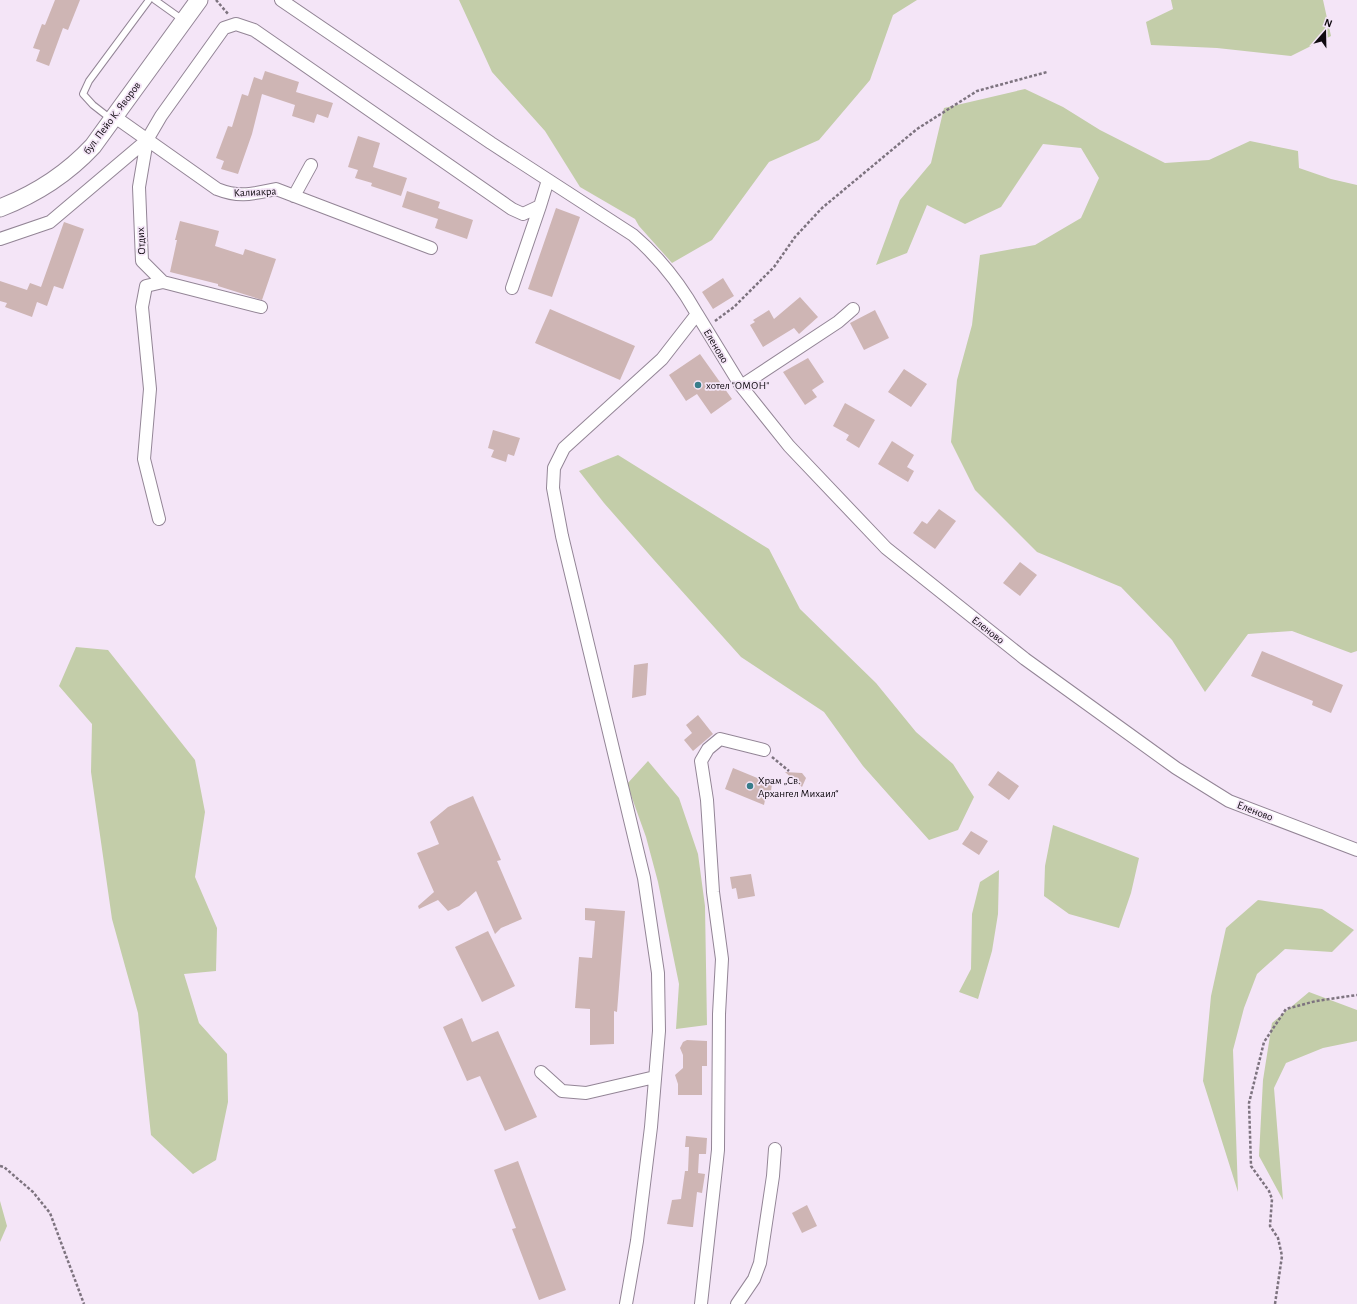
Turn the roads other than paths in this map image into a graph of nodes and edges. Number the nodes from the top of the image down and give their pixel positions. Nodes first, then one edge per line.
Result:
1 (149, 0) edge
2 (155, 0) edge
3 (199, 0) edge
4 (281, 0) edge
5 (184, 21) junction
6 (114, 119) junction
7 (147, 140) junction
8 (311, 165) dead end
9 (548, 180) junction
10 (294, 196) junction
11 (540, 206) junction
12 (0, 208) edge
13 (0, 239) edge
14 (431, 248) dead end
15 (163, 282) junction
16 (512, 288) dead end
17 (261, 307) dead end
18 (853, 309) dead end
19 (697, 314) junction
20 (741, 386) junction
21 (159, 519) dead end
22 (764, 750) road end
23 (1357, 850) edge
24 (541, 1072) dead end
25 (655, 1077) junction
26 (775, 1149) dead end
27 (626, 1304) edge
28 (701, 1304) edge
29 (737, 1304) edge

1 - 6 lane
2 - 5 lane
3 - 5 street, бул. Пейо К. Яворов
4 - 9 street, Еленово
5 - 6 street, бул. Пейо К. Яворов
6 - 7 street, Калиакра
6 - 12 street, бул. Пейо К. Яворов
7 - 10 street, Калиакра
7 - 11 street
7 - 13 street
7 - 15 street, Отдих
8 - 10 street
9 - 11 street
9 - 19 street, Еленово
10 - 14 street, Калиакра
11 - 16 street
15 - 17 street
15 - 21 street
18 - 20 street
19 - 20 street, Еленово
19 - 25 street
20 - 23 street, Еленово
22 - 28 street
24 - 25 street
25 - 27 street
26 - 29 street

